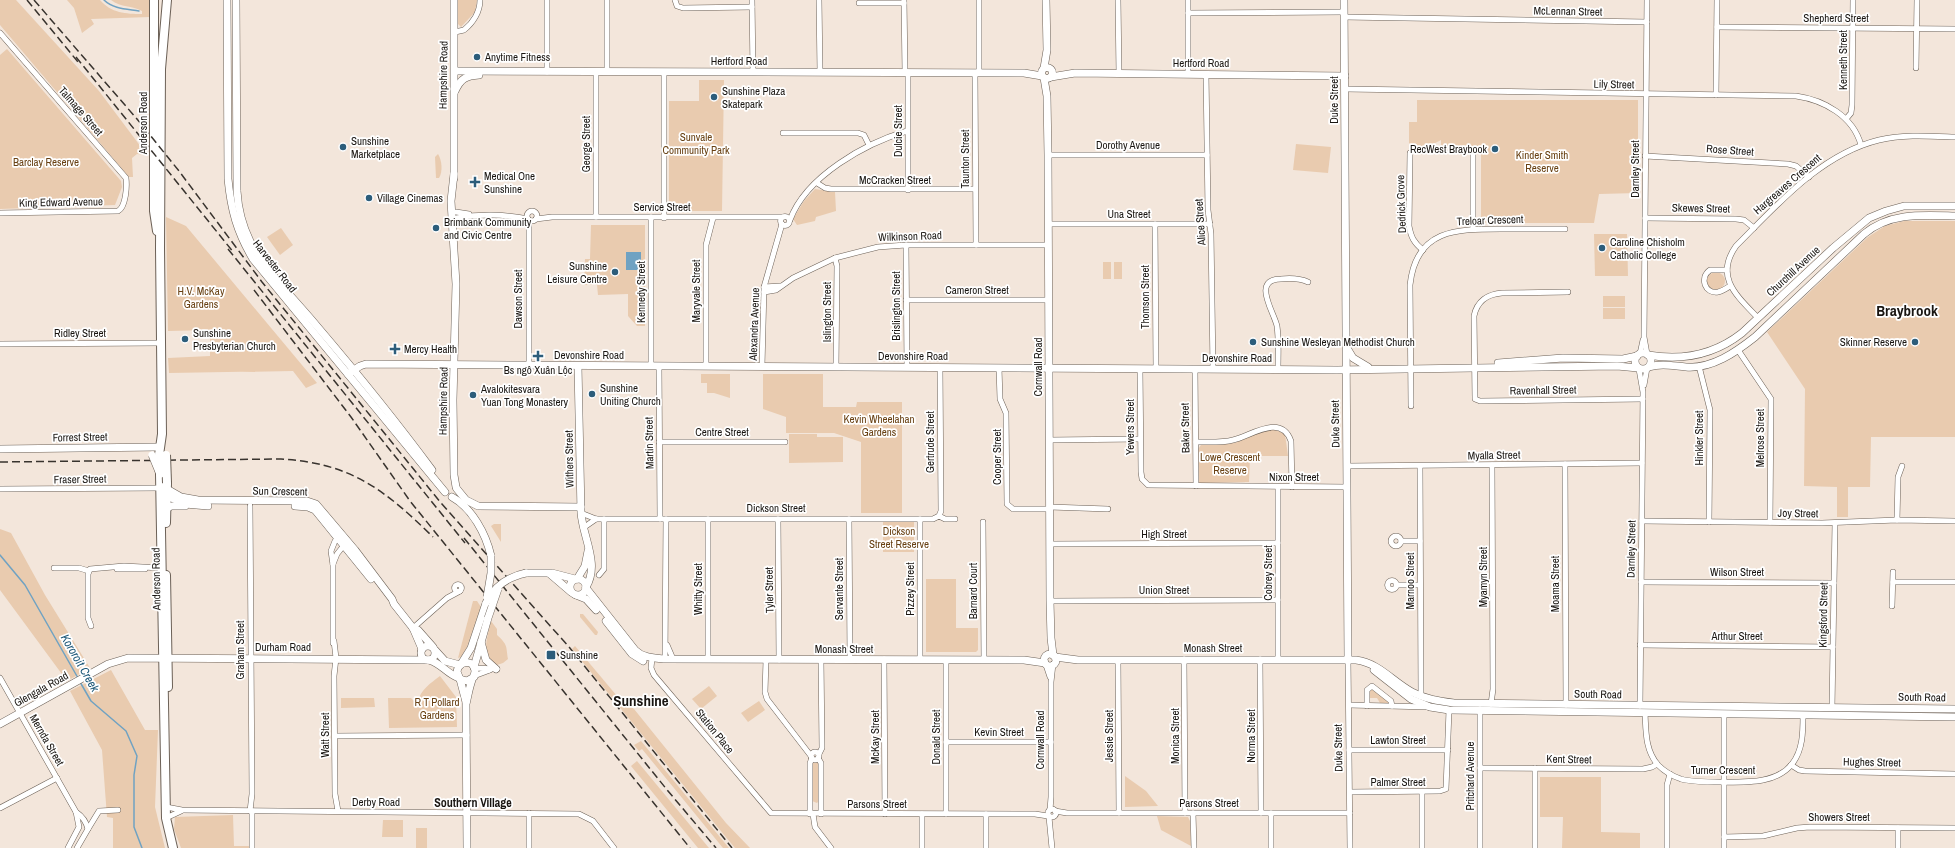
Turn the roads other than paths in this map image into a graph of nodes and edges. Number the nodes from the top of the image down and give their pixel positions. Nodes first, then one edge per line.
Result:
1 (154, 0) edge
2 (167, 0) edge
3 (227, 0) edge
4 (236, 0) edge
5 (454, 0) edge
6 (480, 0) edge
7 (547, 0) edge
8 (607, 0) edge
9 (674, 0) edge
10 (752, 0) edge
11 (819, 0) edge
12 (979, 0) edge
13 (1046, 0) edge
14 (1118, 0) edge
15 (1188, 0) edge
16 (1344, 0) edge
17 (1647, 0) edge
18 (1717, 0) edge
19 (1853, 0) edge
20 (1917, 0) edge
21 (904, 2) edge
22 (859, 3) dead end
23 (752, 7) junction
24 (1188, 13) junction
25 (1344, 15) junction
26 (1647, 22) junction
27 (1717, 27) junction
28 (1853, 28) junction
29 (1916, 28) junction
30 (1955, 29) edge
31 (455, 32) junction
32 (0, 33) edge
33 (1916, 68) dead end
34 (455, 71) junction
35 (495, 71) junction
36 (548, 72) junction
37 (596, 72) junction
38 (607, 72) junction
39 (664, 72) junction
40 (753, 72) junction
41 (820, 72) junction
42 (906, 72) junction
43 (977, 72) junction
44 (1047, 73) junction
45 (1118, 74) junction
46 (1188, 74) junction
47 (1206, 74) junction
48 (1345, 74) junction
49 (1345, 89) junction
50 (454, 92) junction
51 (1646, 94) junction
52 (1716, 95) junction
53 (1846, 119) junction
54 (907, 131) junction
55 (783, 133) dead end
56 (1955, 137) edge
57 (869, 145) junction
58 (1861, 145) junction
59 (1410, 153) dead end
60 (1473, 154) dead end
61 (1048, 155) junction
62 (1207, 155) junction
63 (1645, 156) junction
64 (454, 174) junction
65 (1808, 177) junction
66 (817, 183) junction
67 (908, 190) junction
68 (975, 190) junction
69 (1955, 206) edge
70 (121, 209) joint
71 (0, 213) edge
72 (456, 215) junction
73 (532, 216) junction
74 (1955, 216) edge
75 (596, 217) junction
76 (651, 217) junction
77 (664, 218) junction
78 (713, 218) junction
79 (1645, 218) junction
80 (785, 221) junction
81 (1048, 224) junction
82 (1155, 224) junction
83 (1210, 224) junction
84 (1754, 228) junction
85 (1473, 229) junction
86 (1565, 229) dead end
87 (454, 232) junction
88 (906, 245) junction
89 (976, 245) junction
90 (160, 246) junction
91 (1048, 246) junction
92 (1833, 248) junction
93 (1423, 250) junction
94 (835, 258) junction
95 (1836, 260) junction
96 (1727, 270) junction
97 (1308, 282) dead end
98 (1730, 286) junction
99 (764, 289) junction
100 (1568, 292) dead end
101 (906, 300) junction
102 (1048, 300) junction
103 (1758, 318) junction
104 (1767, 325) junction
105 (1732, 341) junction
106 (161, 343) junction
107 (0, 344) edge
108 (1346, 346) junction
109 (1738, 350) junction
110 (1643, 355) junction
111 (1696, 356) junction
112 (454, 365) junction
113 (529, 366) junction
114 (578, 366) junction
115 (651, 366) junction
116 (659, 366) junction
117 (706, 366) junction
118 (762, 366) junction
119 (1698, 366) junction
120 (836, 367) junction
121 (907, 367) junction
122 (940, 367) junction
123 (1474, 367) junction
124 (999, 368) junction
125 (1049, 368) junction
126 (1410, 368) junction
127 (1639, 368) junction
128 (1648, 368) junction
129 (1140, 369) junction
130 (1156, 369) junction
131 (1195, 369) junction
132 (1213, 369) junction
133 (1278, 369) junction
134 (1346, 369) junction
135 (1375, 369) junction
136 (351, 372) junction
137 (1643, 392) junction
138 (1643, 399) junction
139 (1411, 406) dead end
140 (1140, 439) junction
141 (1049, 440) junction
142 (659, 442) junction
143 (785, 442) dead end
144 (1196, 442) junction
145 (0, 448) edge
146 (160, 452) junction
147 (1642, 463) junction
148 (1565, 464) junction
149 (1492, 465) junction
150 (1347, 466) junction
151 (1420, 466) junction
152 (1902, 466) dead end
153 (1146, 483) joint
154 (1196, 486) junction
155 (1278, 487) junction
156 (1292, 487) junction
157 (1347, 487) junction
158 (164, 488) junction
159 (451, 488) junction
160 (0, 489) edge
161 (250, 504) junction
162 (193, 506) junction
163 (1050, 508) junction
164 (166, 509) junction
165 (1108, 509) dead end
166 (581, 510) junction
167 (939, 516) junction
168 (604, 518) junction
169 (596, 519) junction
170 (663, 519) junction
171 (708, 519) junction
172 (778, 519) junction
173 (849, 519) junction
174 (920, 519) junction
175 (954, 519) dead end
176 (1897, 520) junction
177 (1642, 521) junction
178 (1955, 521) edge
179 (983, 522) dead end
180 (1709, 522) junction
181 (1770, 522) junction
182 (1835, 523) junction
183 (583, 528) junction
184 (340, 536) junction
185 (1401, 541) dead end
186 (1420, 541) junction
187 (346, 544) junction
188 (1050, 544) junction
189 (1278, 544) junction
190 (588, 550) junction
191 (333, 565) junction
192 (54, 568) dead end
193 (163, 568) junction
194 (89, 571) junction
195 (1893, 572) dead end
196 (548, 573) junction
197 (599, 575) dead end
198 (576, 579) junction
199 (502, 582) junction
200 (1641, 582) junction
201 (1893, 582) junction
202 (1955, 582) edge
203 (1834, 583) junction
204 (1396, 585) dead end
205 (1420, 585) junction
206 (586, 588) junction
207 (575, 594) junction
208 (447, 598) junction
209 (1278, 600) junction
210 (1050, 601) junction
211 (486, 603) junction
212 (1892, 606) dead end
213 (485, 615) junction
214 (91, 626) dead end
215 (412, 627) junction
216 (614, 627) junction
217 (481, 642) junction
218 (666, 642) junction
219 (1640, 645) junction
220 (1833, 646) junction
221 (434, 649) junction
222 (422, 650) junction
223 (165, 657) junction
224 (250, 658) junction
225 (334, 658) junction
226 (397, 659) junction
227 (665, 659) junction
228 (673, 659) junction
229 (708, 659) junction
230 (1184, 659) junction
231 (1260, 659) junction
232 (1278, 659) junction
233 (429, 660) junction
234 (651, 660) junction
235 (766, 660) junction
236 (779, 660) junction
237 (821, 660) junction
238 (850, 660) junction
239 (884, 660) junction
240 (920, 660) junction
241 (946, 660) junction
242 (984, 660) junction
243 (1050, 660) junction
244 (1118, 660) junction
245 (1348, 660) junction
246 (460, 664) junction
247 (495, 669) joint
248 (474, 672) junction
249 (0, 678) edge
250 (460, 678) junction
251 (1493, 689) junction
252 (1421, 696) junction
253 (466, 704) junction
254 (1491, 704) junction
255 (1499, 704) junction
256 (1349, 705) junction
257 (1566, 705) junction
258 (1366, 706) junction
259 (1392, 706) junction
260 (1640, 706) junction
261 (1430, 707) junction
262 (1480, 707) junction
263 (1955, 709) edge
264 (1450, 710) junction
265 (1723, 710) junction
266 (1833, 711) junction
267 (20, 713) junction
268 (1645, 713) junction
269 (1803, 715) junction
270 (1955, 717) edge
271 (0, 724) edge
272 (335, 734) junction
273 (467, 735) junction
274 (946, 742) junction
275 (1051, 742) junction
276 (1349, 750) junction
277 (1448, 750) junction
278 (815, 755) junction
279 (1657, 764) junction
280 (1792, 764) junction
281 (1480, 768) junction
282 (1535, 768) junction
283 (1670, 774) junction
284 (1955, 774) edge
285 (56, 776) junction
286 (1724, 781) junction
287 (1350, 792) junction
288 (1422, 792) junction
289 (166, 807) junction
290 (0, 808) edge
291 (118, 810) dead end
292 (182, 810) junction
293 (252, 811) junction
294 (336, 811) junction
295 (767, 811) joint
296 (76, 812) junction
297 (467, 813) junction
298 (529, 813) junction
299 (1052, 813) junction
300 (1119, 813) junction
301 (1185, 813) junction
302 (1193, 813) junction
303 (1261, 813) junction
304 (1350, 813) junction
305 (812, 814) junction
306 (821, 814) junction
307 (885, 814) junction
308 (922, 814) junction
309 (946, 814) junction
310 (986, 814) junction
311 (1271, 814) junction
312 (166, 818) junction
313 (1898, 828) junction
314 (1955, 828) edge
315 (88, 829) junction
316 (1724, 836) junction
317 (73, 840) junction
318 (78, 846) edge
319 (68, 848) edge
320 (173, 848) edge
321 (252, 848) edge
322 (467, 848) edge
323 (529, 848) edge
324 (614, 848) edge
325 (831, 848) edge
326 (922, 848) edge
327 (986, 848) edge
328 (1052, 848) edge
329 (1194, 848) edge
330 (1271, 848) edge
331 (1350, 848) edge
332 (1422, 848) edge
333 (1480, 848) edge
334 (1535, 848) edge
335 (1667, 848) edge
336 (1724, 848) edge
337 (1898, 848) edge

1 - 90 main road, Anderson Road
2 - 90 main road, Anderson Road
3 - 136 street, Harvester Road
4 - 136 street, Harvester Road
5 - 31 street, Hampshire Road
6 - 31 street
7 - 36 street
8 - 38 street
9 - 23 street
10 - 23 street
11 - 41 street
12 - 43 street, Taunton Street
13 - 44 street, Cornwall Road
14 - 45 street
15 - 24 street
16 - 25 street, Duke Street
17 - 26 street, Darnley Street
18 - 27 street
19 - 28 street, Kenneth Street
20 - 29 street
21 - 22 street
21 - 42 street, Dulcie Street
23 - 40 street
24 - 25 street, McLennan Street
24 - 46 street
25 - 26 street, McLennan Street
25 - 48 street, Duke Street
26 - 51 street, Darnley Street
27 - 28 street, Shepherd Street
27 - 52 street
28 - 29 street, Shepherd Street
28 - 53 street, Kenneth Street
29 - 30 street, Shepherd Street
29 - 33 street
31 - 34 street, Hampshire Road
32 - 70 street, Talmage Street
34 - 35 street, Hertford Road
34 - 50 street, Hampshire Road
35 - 36 street, Hertford Road
35 - 50 street
36 - 37 street, Hertford Road
37 - 38 street, Hertford Road
37 - 75 street, George Street
38 - 39 street, Hertford Road
39 - 40 street, Hertford Road
39 - 77 street
40 - 41 street, Hertford Road
41 - 42 street, Hertford Road
42 - 43 street, Hertford Road
42 - 54 street, Dulcie Street
43 - 44 street, Hertford Road
43 - 68 street, Taunton Street
44 - 45 street, Hertford Road
44 - 61 street, Cornwall Road
45 - 46 street, Hertford Road
46 - 47 street, Hertford Road
47 - 48 street, Hertford Road
47 - 62 street, Alice Street
48 - 49 street, Duke Street
49 - 51 street, Lily Street
49 - 108 street, Duke Street
50 - 64 street, Hampshire Road
51 - 52 street, Lily Street
51 - 63 street, Darnley Street
52 - 53 street, Lily Street
53 - 58 street, Lily Street
54 - 57 street, Alexandra Avenue
54 - 67 street, Dulcie Street
55 - 57 street
56 - 58 street, Hargreaves Crescent
57 - 66 street, Alexandra Avenue
58 - 65 street, Hargreaves Crescent
59 - 93 street, Dedrick Grove
60 - 85 street
61 - 62 street, Dorothy Avenue
61 - 81 street, Cornwall Road
62 - 83 street, Alice Street
63 - 65 street, Rose Street
63 - 79 street, Darnley Street
64 - 72 street, Hampshire Road
64 - 87 street, Hampshire Road
65 - 84 street, Hargreaves Crescent
66 - 67 street, McCracken Street
66 - 80 street, Alexandra Avenue
67 - 68 street, McCracken Street
68 - 89 street, Taunton Street
69 - 92 street, Churchill Avenue
70 - 71 street, King Edward Avenue
72 - 73 street, Service Street
72 - 87 street, Hampshire Road
73 - 75 street, Service Street
73 - 113 street, Dawson Street
74 - 95 street, Churchill Avenue
75 - 76 street, Service Street
76 - 77 street, Service Street
76 - 115 street, Kennedy Street
77 - 78 street, Service Street
78 - 80 street, Service Street
78 - 117 street, Maryvale Street
79 - 84 street, Skewes Street
79 - 110 street, Darnley Street
80 - 99 street, Alexandra Avenue
81 - 82 street, Una Street
81 - 91 street, Cornwall Road
82 - 83 street, Una Street
82 - 130 street, Thomson Street
83 - 132 street, Alice Street
84 - 96 street, Hargreaves Crescent
85 - 86 street, Treloar Crescent
85 - 93 street, Treloar Crescent
87 - 112 street, Hampshire Road
88 - 89 street, Wilkinson Road
88 - 94 street, Wilkinson Road
88 - 101 street, Brislington Street
89 - 91 street, Wilkinson Road
90 - 106 main road, Anderson Road
91 - 102 street, Cornwall Road
92 - 95 street
92 - 103 street, Churchill Avenue
93 - 126 street, Treloar Crescent
94 - 99 street, Wilkinson Road
94 - 120 street, Islington Street
95 - 104 street, Churchill Avenue
96 - 98 street, Hargreaves Crescent
96 - 98 street
97 - 133 street
98 - 103 street
99 - 118 street, Alexandra Avenue
100 - 123 street
101 - 102 street, Cameron Street
101 - 121 street, Brislington Street
102 - 125 street, Cornwall Road
103 - 104 street
103 - 105 street, Churchill Avenue
104 - 109 street, Churchill Avenue
105 - 109 street, Melrose Street
105 - 111 street, Churchill Avenue
106 - 107 street, Ridley Street
106 - 146 main road, Anderson Road
108 - 134 street, Duke Street
108 - 135 street
109 - 119 street, Churchill Avenue
109 - 181 street, Melrose Street
110 - 111 street, Churchill Avenue
110 - 123 street, Churchill Avenue
110 - 127 street
110 - 128 street
111 - 119 street, Hinkler Street
112 - 113 street, Devonshire Road
112 - 136 street, Devonshire Road
112 - 159 street, Hampshire Road
113 - 114 street, Devonshire Road
114 - 115 street, Devonshire Road
114 - 166 street, Withers Street
115 - 116 street, Devonshire Road
116 - 117 street, Devonshire Road
116 - 142 street, Martin Street
117 - 118 street, Devonshire Road
118 - 120 street, Devonshire Road
119 - 128 street, Churchill Avenue
119 - 180 street, Hinkler Street
120 - 121 street, Devonshire Road
121 - 122 street, Devonshire Road
122 - 124 street, Devonshire Road
122 - 167 street, Gertrude Street
123 - 126 street, Devonshire Road
123 - 127 street
123 - 138 street, Ravenhall Street
124 - 125 street, Devonshire Road
124 - 163 street, Cooper Street
125 - 129 street, Devonshire Road
125 - 141 street, Cornwall Road
126 - 135 street, Devonshire Road
126 - 139 street, Treloar Crescent
127 - 128 street, Churchill Avenue
127 - 137 street, Darnley Street
128 - 137 street, Darnley Street
129 - 130 street, Devonshire Road
129 - 140 street, Yewers Street
130 - 131 street, Devonshire Road
131 - 132 street, Devonshire Road
131 - 144 street, Baker Street
132 - 133 street, Devonshire Road
133 - 134 street, Devonshire Road
134 - 135 street, Devonshire Road
134 - 150 street, Duke Street
136 - 159 street, Harvester Road
137 - 138 street, Darnley Street
138 - 147 street, Darnley Street
140 - 141 street
140 - 153 street, Yewers Street
141 - 163 street, Cornwall Road
142 - 143 street, Centre Street
142 - 170 street, Martin Street
144 - 154 street, Baker Street
144 - 156 street
145 - 146 street, Forrest Street
146 - 158 main road, Anderson Road, bridge
146 - 158 main road, Anderson Road, bridge
147 - 148 street, Myalla Street
147 - 177 street, Darnley Street
148 - 149 street, Myalla Street
148 - 257 street, Moama Street
149 - 151 street, Myalla Street
149 - 251 street, Myamyn Street
150 - 151 street, Myalla Street
150 - 157 street, Duke Street
151 - 186 street, Marnoo Street
152 - 176 street
153 - 154 street, Nixon Street
154 - 155 street, Nixon Street
155 - 156 street, Nixon Street
155 - 189 street, Cobrey Street
156 - 157 street, Nixon Street
157 - 245 street, Duke Street
158 - 160 street, Fraser Street
158 - 161 street, Sun Crescent
158 - 162 street, Sun Crescent
158 - 164 main road, Anderson Road
158 - 193 main road, Anderson Road
159 - 166 street, Dickson Street
159 - 211 street, Hampshire Road, bridge
161 - 162 street, Sun Crescent
161 - 184 street, Sun Crescent
161 - 224 street, Graham Street
162 - 164 street
163 - 165 street, Cooper Street
163 - 188 street, Cornwall Road
164 - 193 main road, Anderson Road
166 - 169 street, Dickson Street
166 - 183 street, Withers Street
167 - 174 street, Dickson Street
167 - 175 street, Dickson Street
168 - 169 street, Dickson Street
168 - 170 street, Dickson Street
168 - 197 street
169 - 183 street, Dickson Street
170 - 171 street, Dickson Street
170 - 218 street, Martin Street
171 - 172 street, Dickson Street
171 - 229 street, Whitty Street
172 - 173 street, Dickson Street
172 - 236 street, Tyler Street
173 - 174 street, Dickson Street
173 - 238 street, Servante Street
174 - 240 street, Pizzey Street
176 - 178 street, Joy Street
176 - 182 street, Joy Street
177 - 180 street, Joy Street
177 - 200 street, Darnley Street
179 - 242 street, Barnard Court
180 - 181 street, Joy Street
181 - 182 street, Joy Street
182 - 203 street, Kingsford Street
183 - 190 street, Withers Street
184 - 187 street, Sun Crescent
184 - 191 street, Watt Street
185 - 186 street
186 - 205 street, Marnoo Street
187 - 191 street, Watt Street
187 - 215 street, Sun Crescent
188 - 189 street, High Street
188 - 210 street, Cornwall Road
189 - 209 street, Cobrey Street
190 - 198 street, Withers Street
190 - 206 street, Withers Street
191 - 225 street, Watt Street
192 - 194 street
193 - 194 street
193 - 223 main road, Anderson Road
194 - 214 street
195 - 201 street
196 - 198 street
196 - 199 street, bridge
196 - 207 street
198 - 206 street
198 - 207 street
199 - 211 street, bridge
199 - 213 street, bridge
200 - 203 street, Wilson Street
200 - 219 street, Darnley Street
201 - 202 street
201 - 212 street
203 - 220 street, Kingsford Street
204 - 205 street
205 - 252 street, Marnoo Street
206 - 207 street
206 - 216 street
207 - 216 street
208 - 208 street
208 - 215 street
209 - 210 street, Union Street
209 - 232 street, Cobrey Street
210 - 243 street, Cornwall Road
211 - 213 street
213 - 217 street
213 - 246 street
215 - 221 street, Sun Crescent
215 - 222 street, Sun Crescent
216 - 234 street
217 - 247 street
217 - 248 street
218 - 227 street, Martin Street
218 - 228 street, Martin Street
219 - 220 street, Arthur Street
219 - 260 street, Darnley Street
220 - 266 street, Kingsford Street
221 - 222 street
221 - 233 street
221 - 246 street, Sun Crescent
222 - 226 street, Durham Road
222 - 233 street
223 - 224 street, Durham Road
223 - 267 street, Glengala Road
223 - 289 main road, Anderson Road
224 - 225 street, Durham Road
224 - 293 street, Graham Street
225 - 226 street, Durham Road
225 - 272 street, Watt Street
226 - 233 street, Durham Road
227 - 228 street, Monash Street
227 - 234 street, Monash Street
228 - 229 street, Monash Street
229 - 235 street, Monash Street
230 - 231 street, Monash Street
230 - 244 street, Monash Street
230 - 301 street, Monica Street
231 - 232 street, Monash Street
231 - 303 street, Norma Street
232 - 245 street, Monash Street
233 - 250 street
234 - 295 street, Station Place
235 - 236 street, Monash Street
235 - 278 street
236 - 237 street, Monash Street
237 - 238 street, Monash Street
237 - 278 street
238 - 239 street, Monash Street
239 - 240 street, Monash Street
239 - 307 street, McKay Street
240 - 241 street, Monash Street
241 - 242 street, Monash Street
241 - 274 street, Donald Street
242 - 243 street, Monash Street
243 - 244 street, Monash Street
243 - 275 street, Cornwall Road
244 - 300 street, Jessie Street
245 - 252 street, South Road
245 - 256 street, Duke Street
245 - 261 street, South Road
246 - 248 street
246 - 250 street
247 - 248 street
248 - 250 street
248 - 253 street
249 - 267 street, Mernda Street
250 - 253 street
251 - 254 street, Myamyn Street
251 - 255 street, Myamyn Street
252 - 262 street, South Road
253 - 273 street
254 - 255 street, South Road
254 - 262 street, South Road
255 - 257 street, South Road
256 - 258 street, South Road
256 - 276 street, Duke Street
257 - 260 street, South Road
258 - 259 street, South Road
258 - 259 street
259 - 261 street, South Road
260 - 265 street, South Road
260 - 268 street
261 - 264 street, South Road
262 - 264 street, South Road
262 - 268 street, South Road
262 - 281 street, Pritchard Avenue
263 - 266 street, South Road
264 - 277 street
265 - 266 street, South Road
265 - 268 street, South Road
265 - 269 street, South Road
265 - 286 street
266 - 269 street, South Road
266 - 270 street, South Road
267 - 271 street, Glengala Road
267 - 285 street, Mernda Street
268 - 279 street, Turner Crescent
269 - 280 street, Turner Crescent
272 - 273 street
272 - 294 street, Watt Street
273 - 297 street
274 - 275 street, Kevin Street
274 - 309 street, Donald Street
275 - 299 street, Cornwall Road
276 - 277 street, Lawton Street
276 - 287 street, Duke Street
277 - 288 street, Palmer Street
278 - 305 street
278 - 306 street
279 - 282 street, Kent Street
279 - 283 street, Turner Crescent
280 - 284 street, Hughes Street
280 - 286 street, Turner Crescent
281 - 282 street, Kent Street
281 - 333 street, Pritchard Avenue
282 - 334 street
283 - 286 street, Turner Crescent
283 - 335 street
285 - 290 street
285 - 296 street, Mernda Street
286 - 316 street
287 - 288 street, Palmer Street
287 - 304 street, Duke Street
288 - 332 street
289 - 292 street, Derby Road
289 - 312 main road, Anderson Road
291 - 315 street
292 - 293 street, Derby Road
292 - 312 street, Derby Road
293 - 294 street, Derby Road
293 - 321 street, Graham Street
294 - 297 street, Derby Road
295 - 305 street, Parsons Street
296 - 315 street, Mernda Street
296 - 317 street
297 - 298 street, Derby Road
297 - 322 street
298 - 323 street
298 - 324 street, Derby Road
299 - 300 street, Parsons Street
299 - 310 street, Parsons Street
299 - 328 street, Cornwall Road
300 - 301 street, Parsons Street
301 - 302 street, Parsons Street
302 - 303 street, Parsons Street
302 - 329 street
303 - 311 street, Parsons Street
304 - 311 street, Parsons Street
304 - 331 street, Duke Street
305 - 306 street, Parsons Street
305 - 325 street
306 - 307 street, Parsons Street
307 - 308 street, Parsons Street
308 - 309 street, Parsons Street
308 - 326 street
309 - 310 street, Parsons Street
310 - 327 street
311 - 330 street
312 - 320 main road, Anderson Road
313 - 314 street, Showers Street
313 - 316 street, Showers Street
313 - 337 street
315 - 318 street
316 - 336 street
317 - 318 street
317 - 319 street

